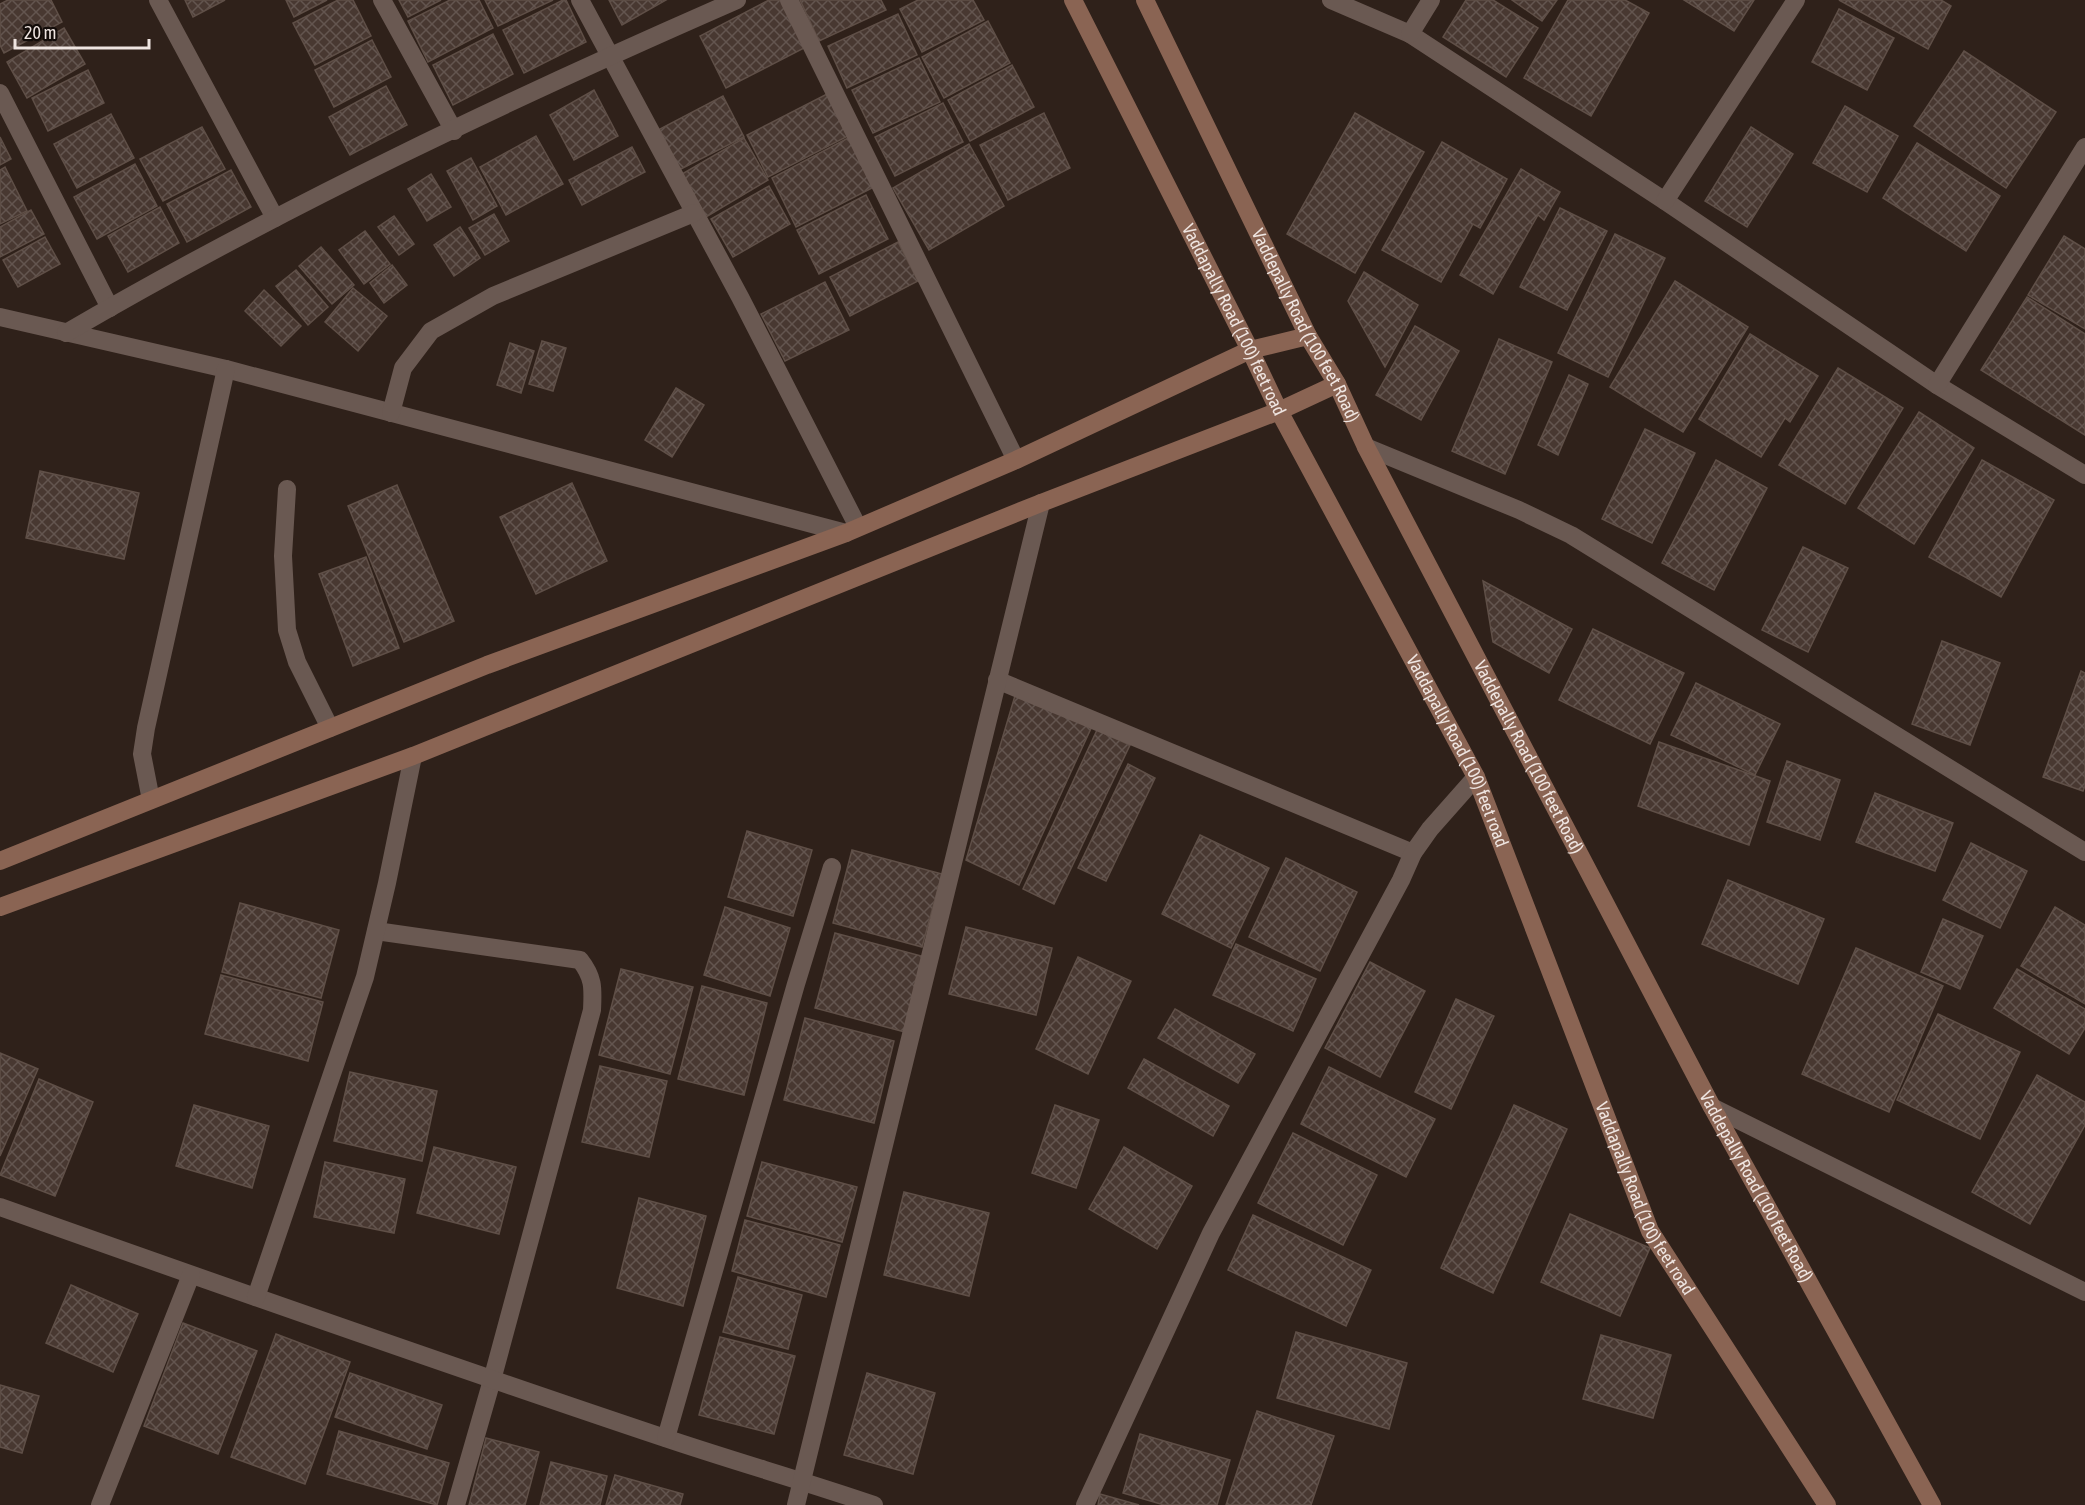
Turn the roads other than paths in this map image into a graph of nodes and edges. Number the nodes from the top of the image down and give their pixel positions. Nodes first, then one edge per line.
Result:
1 (158, 0) edge
2 (382, 0) edge
3 (580, 0) edge
4 (737, 0) edge
5 (789, 0) edge
6 (1073, 0) edge
7 (1145, 0) edge
8 (1331, 0) edge
9 (1431, 0) edge
10 (1796, 0) edge
11 (1410, 34) junction
12 (609, 56) junction
13 (0, 93) edge
14 (454, 131) junction
15 (2085, 147) edge
16 (1665, 201) junction
17 (694, 213) junction
18 (275, 218) junction
19 (110, 308) junction
20 (0, 317) edge
21 (66, 333) junction
22 (1308, 336) junction
23 (1250, 350) junction
24 (226, 369) junction
25 (1337, 384) junction
26 (1937, 385) junction
27 (1279, 411) junction
28 (391, 412) junction
29 (1366, 447) junction
30 (1016, 460) junction
31 (2085, 476) edge
32 (287, 489) dead end
33 (1041, 504) junction
34 (852, 530) junction
35 (997, 680) junction
36 (330, 728) junction
37 (412, 756) junction
38 (1476, 777) junction
39 (151, 800) junction
40 (2085, 852) edge
41 (1413, 854) junction
42 (0, 861) edge
43 (832, 867) dead end
44 (0, 907) edge
45 (376, 930) junction
46 (1712, 1107) junction
47 (0, 1207) edge
48 (191, 1275) junction
49 (2085, 1293) edge
50 (256, 1297) junction
51 (492, 1380) junction
52 (666, 1438) junction
53 (801, 1479) junction
54 (100, 1505) edge
55 (456, 1505) edge
56 (796, 1505) edge
57 (874, 1505) edge
58 (1085, 1505) edge
59 (1827, 1505) edge
60 (1932, 1505) edge

1 - 18 street
2 - 14 street
3 - 12 street
4 - 12 street
5 - 30 street
6 - 23 main road, Vaddapally Road (100) feet road
7 - 22 main road, Vaddepally Road (100 feet Road)
8 - 11 street
9 - 11 street
10 - 16 street
11 - 16 street
12 - 14 street
12 - 17 street
13 - 19 street
14 - 18 street
15 - 26 street
16 - 26 street
17 - 28 street
17 - 34 street
18 - 19 street
19 - 21 street
20 - 21 street
21 - 24 street
22 - 23 main road
22 - 25 main road, Vaddepally Road (100 feet Road)
23 - 27 main road, Vaddapally Road (100) feet road
23 - 30 main road
24 - 28 street
24 - 39 street
25 - 27 main road
25 - 29 main road, Vaddepally Road (100 feet Road)
26 - 31 street
27 - 33 main road
27 - 38 main road, Vaddapally Road (100) feet road
28 - 34 street
29 - 40 street
29 - 46 main road, Vaddepally Road (100 feet Road)
30 - 34 main road
32 - 36 street
33 - 35 street
33 - 37 main road
34 - 36 main road
35 - 41 street
35 - 53 street
36 - 39 main road
37 - 44 main road
37 - 45 street
38 - 41 street
38 - 59 main road, Vaddapally Road (100) feet road
39 - 42 main road
41 - 58 street
43 - 52 street
45 - 50 street
45 - 51 street
46 - 49 street
46 - 60 main road, Vaddepally Road (100 feet Road)
47 - 48 street
48 - 50 street
48 - 54 street
50 - 51 street
51 - 52 street
51 - 55 street
52 - 53 street
53 - 56 street
53 - 57 street

